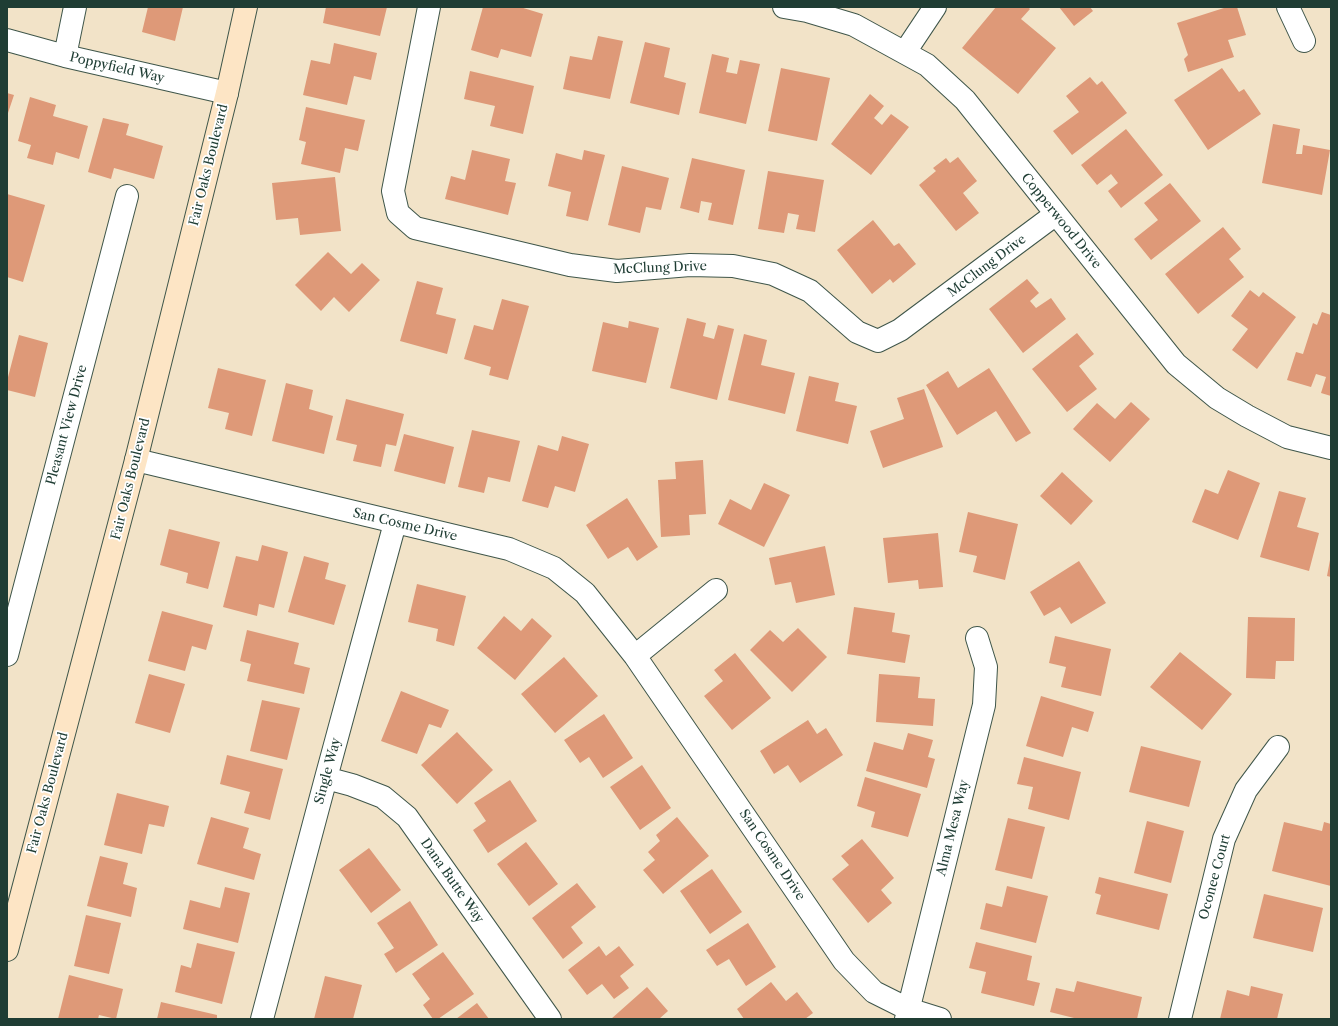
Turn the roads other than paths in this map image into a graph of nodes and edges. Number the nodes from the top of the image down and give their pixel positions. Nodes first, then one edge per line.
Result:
1 (75, 7) edge
2 (246, 7) edge
3 (429, 7) edge
4 (784, 7) edge
5 (935, 7) edge
6 (1288, 7) edge
7 (7, 40) edge
8 (1304, 41) dead end
9 (905, 52) junction
10 (66, 56) junction
11 (227, 93) junction
12 (127, 196) dead end
13 (1056, 214) junction
14 (1331, 448) edge
15 (136, 460) junction
16 (395, 523) junction
17 (716, 590) dead end
18 (977, 638) dead end
19 (7, 655) edge
20 (635, 656) junction
21 (1278, 747) dead end
22 (326, 778) junction
23 (7, 950) edge
24 (907, 1014) edge
25 (262, 1019) edge
26 (550, 1019) edge
27 (940, 1019) edge
28 (1180, 1019) edge

1 - 10 street
2 - 11 main road, Fair Oaks Boulevard
3 - 13 street, McClung Drive
4 - 9 street, Copperwood Drive
5 - 9 street
6 - 8 street
7 - 10 street, Poppyfield Way
9 - 13 street, Copperwood Drive
10 - 11 street, Poppyfield Way
11 - 15 main road, Fair Oaks Boulevard
12 - 19 street, Pleasant View Drive
13 - 14 street, Copperwood Drive
15 - 16 street, San Cosme Drive
15 - 23 main road, Fair Oaks Boulevard
16 - 20 street, San Cosme Drive
16 - 22 street, Single Way
17 - 20 street
18 - 24 street, Alma Mesa Way
20 - 24 street, San Cosme Drive
21 - 28 street, Oconee Court
22 - 25 street, Single Way
22 - 26 street, Dana Butte Way
24 - 27 street, San Cosme Drive

